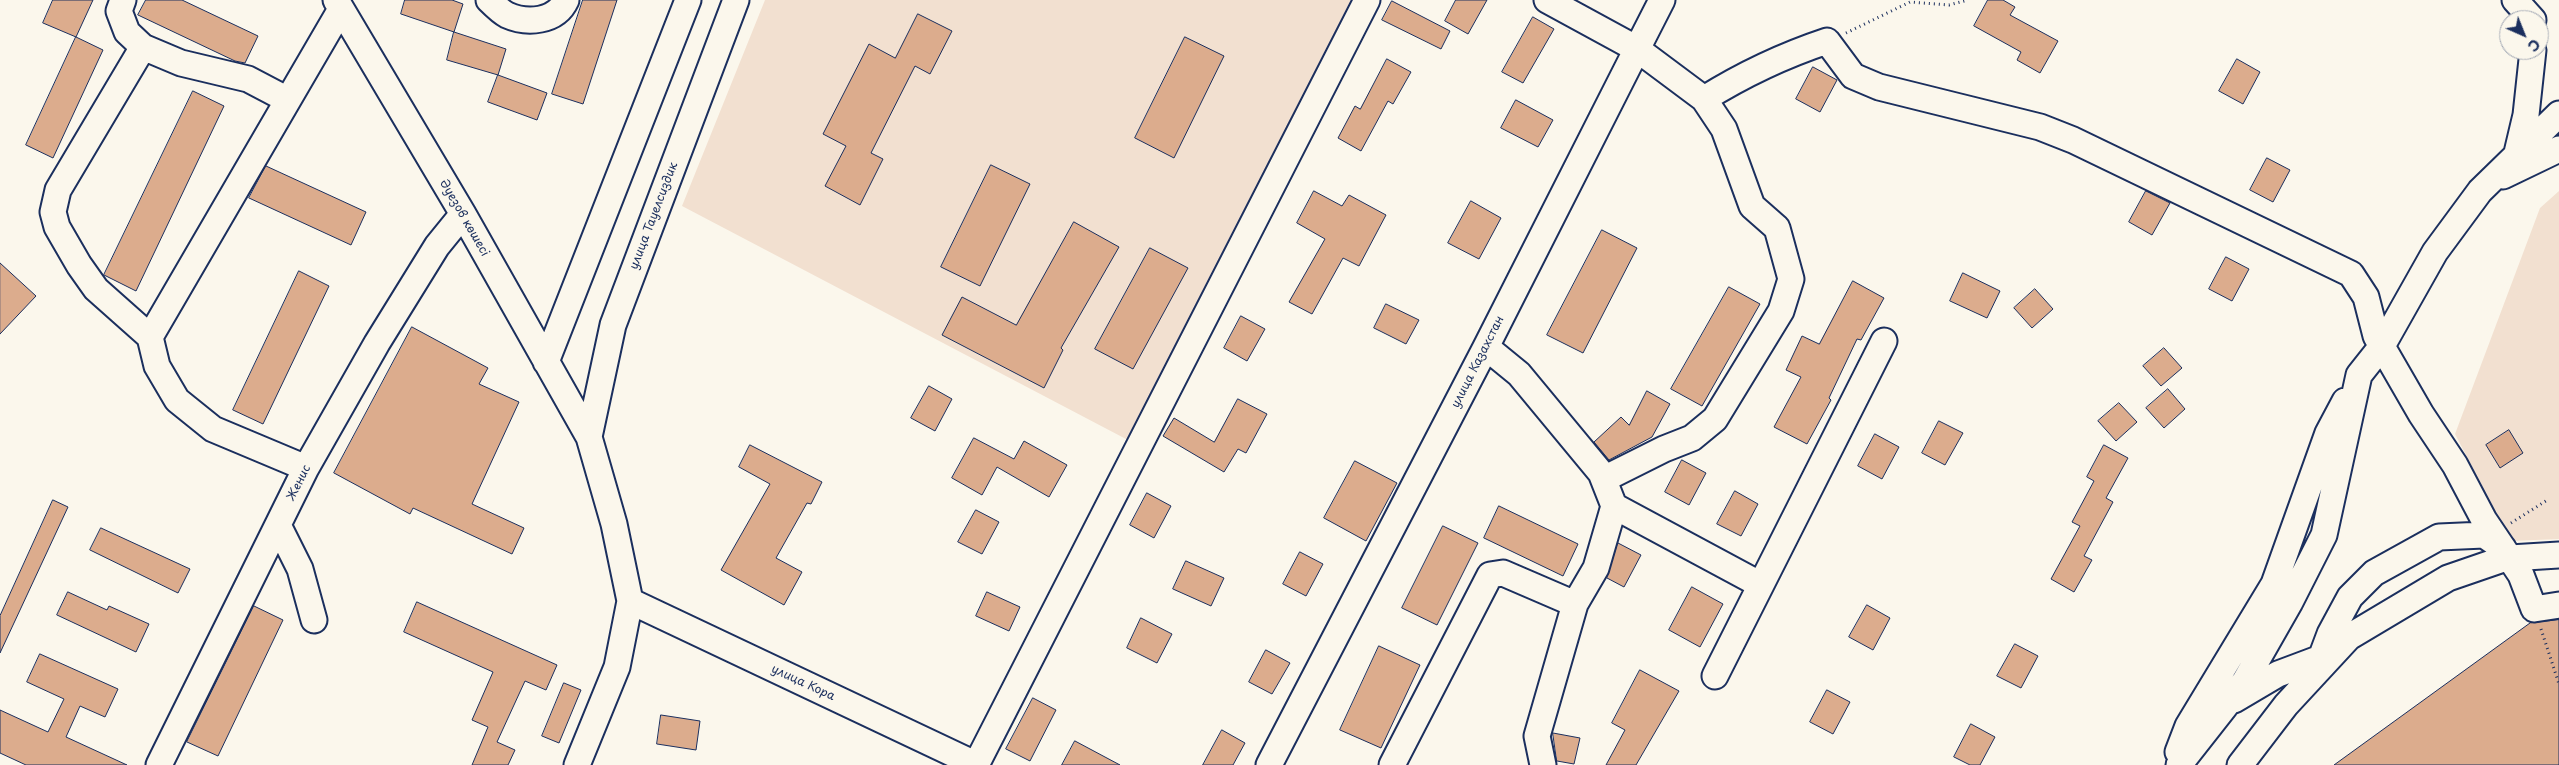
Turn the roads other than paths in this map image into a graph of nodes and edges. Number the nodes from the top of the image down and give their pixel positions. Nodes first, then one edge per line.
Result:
1 (123, 0) edge
2 (489, 0) edge
3 (566, 0) edge
4 (688, 0) edge
5 (736, 0) edge
6 (1367, 0) edge
7 (1662, 0) edge
8 (2515, 0) edge
9 (1560, 3) edge
10 (339, 5) edge
11 (2524, 10) edge
12 (143, 47) junction
13 (1637, 49) junction
14 (2532, 60) edge
15 (1704, 99) junction
16 (288, 100) junction
17 (2559, 114) edge
18 (2559, 149) edge
19 (2518, 153) junction
20 (2488, 184) junction
21 (462, 214) junction
22 (150, 337) junction
23 (1884, 341) dead end
24 (2382, 346) junction
25 (1486, 347) junction
26 (546, 362) junction
27 (2359, 374) junction
28 (589, 437) junction
29 (306, 468) junction
30 (1604, 479) junction
31 (1614, 506) junction
32 (278, 525) junction
33 (2504, 549) junction
34 (2559, 555) edge
35 (1761, 586) junction
36 (630, 602) junction
37 (1575, 604) junction
38 (2559, 605) edge
39 (314, 620) dead end
40 (2328, 655) junction
41 (1715, 676) dead end
42 (2226, 705) junction
43 (159, 765) edge
44 (577, 765) edge
45 (976, 765) edge
46 (1269, 765) edge
47 (1392, 765) edge
48 (1543, 765) edge
49 (2174, 765) edge
50 (2179, 765) edge
51 (2240, 765) edge

1 - 12 street
2 - 3 street
4 - 26 street
5 - 28 street, улица Тауелсиздик
6 - 45 street
7 - 13 street, улица Казахстан
8 - 11 street
9 - 13 street
10 - 16 street
10 - 21 street, Әуезов көшесі
12 - 16 street
12 - 22 street
13 - 15 street
13 - 25 street, улица Казахстан
14 - 19 street
15 - 24 street
15 - 30 street
16 - 22 street
17 - 19 street
18 - 20 street
19 - 20 street
20 - 24 street
21 - 26 street, Әуезов көшесі
21 - 29 street, Женис
22 - 29 street
23 - 35 street
24 - 27 street
24 - 33 street
25 - 30 street
25 - 46 street, улица Казахстан
26 - 28 street, Әуезов көшесі
27 - 42 street
27 - 49 street
28 - 36 street
29 - 32 street, Женис
30 - 31 street
31 - 35 street
31 - 37 street
32 - 39 street
32 - 43 street, Женис
33 - 34 street
33 - 38 street
33 - 40 street
33 - 40 street
35 - 41 street
36 - 44 street
36 - 45 street, улица Кора
37 - 47 street
37 - 48 street
40 - 42 street
40 - 51 street
42 - 50 street

